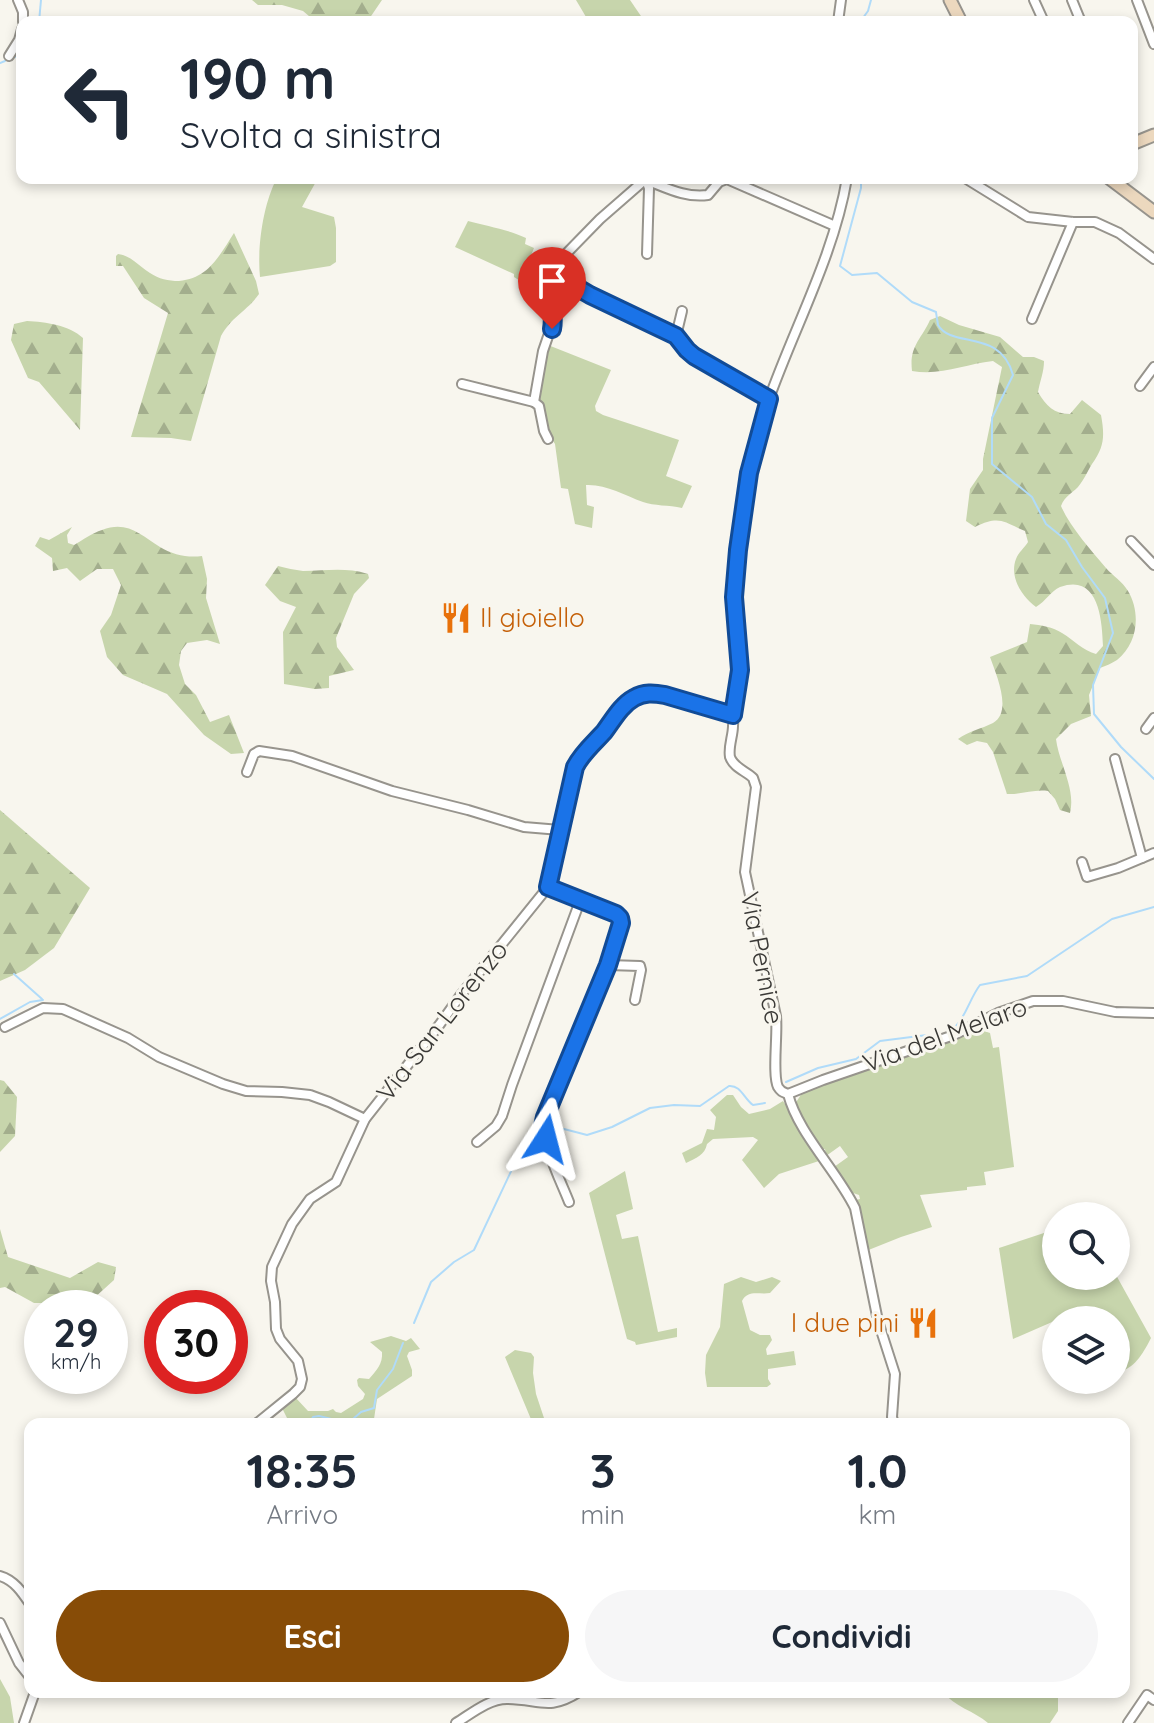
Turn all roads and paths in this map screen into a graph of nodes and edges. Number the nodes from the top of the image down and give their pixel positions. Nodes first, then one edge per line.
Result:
1 (1137, 0) edge
2 (1154, 44) edge
3 (16, 45) edge
4 (9, 56) dead end
5 (641, 184) edge
6 (648, 184) edge
7 (659, 184) edge
8 (717, 184) edge
9 (738, 184) edge
10 (846, 184) edge
11 (975, 184) edge
12 (1117, 184) edge
13 (1154, 212) edge
14 (1073, 222) junction
15 (835, 226) junction
16 (647, 254) dead end
17 (1154, 259) edge
18 (551, 272) junction
19 (682, 311) dead end
20 (1032, 319) dead end
21 (676, 336) junction
22 (1154, 367) edge
23 (462, 384) dead end
24 (1140, 386) dead end
25 (769, 399) junction
26 (534, 402) junction
27 (548, 439) dead end
28 (1131, 541) dead end
29 (1154, 565) edge
30 (733, 715) junction
31 (1154, 718) edge
32 (1146, 729) dead end
33 (1115, 759) dead end
34 (247, 772) dead end
35 (560, 830) junction
36 (1154, 853) edge
37 (1142, 858) junction
38 (1082, 862) dead end
39 (548, 887) junction
40 (580, 901) junction
41 (608, 965) junction
42 (635, 1000) dead end
43 (1154, 1013) edge
44 (5, 1027) dead end
45 (786, 1093) junction
46 (365, 1119) junction
47 (477, 1142) dead end
48 (569, 1202) dead end
49 (263, 1418) edge
50 (892, 1418) edge
51 (0, 1576) edge
52 (24, 1596) edge
53 (0, 1623) edge
54 (24, 1669) edge
55 (33, 1698) edge
56 (569, 1698) edge
57 (1154, 1700) edge
58 (24, 1723) edge
59 (456, 1723) edge
60 (1128, 1723) edge

1 - 2 street
3 - 4 street
5 - 18 street
6 - 16 street
7 - 8 street
9 - 15 street
10 - 15 street, Via Pernice
11 - 14 street
12 - 13 street
14 - 17 street
14 - 20 street
15 - 25 street, Via Pernice
18 - 21 street
18 - 26 street
19 - 21 street
21 - 25 street
22 - 24 street
23 - 26 street
25 - 30 street, Via Pernice
26 - 27 street
28 - 29 street
30 - 35 street, Via San Lorenzo
30 - 45 street, Via Pernice
31 - 32 street
33 - 37 street
34 - 35 street
35 - 39 street, Via San Lorenzo
36 - 37 street
37 - 38 street
39 - 40 street
39 - 46 street, Via San Lorenzo
40 - 41 street
40 - 47 street
41 - 42 street
41 - 48 street
43 - 45 street, Via del Melaro
44 - 46 street
45 - 50 street, Via Pernice
46 - 49 street, Via San Lorenzo
51 - 52 street
53 - 54 street
55 - 58 street
56 - 59 street
57 - 60 street

